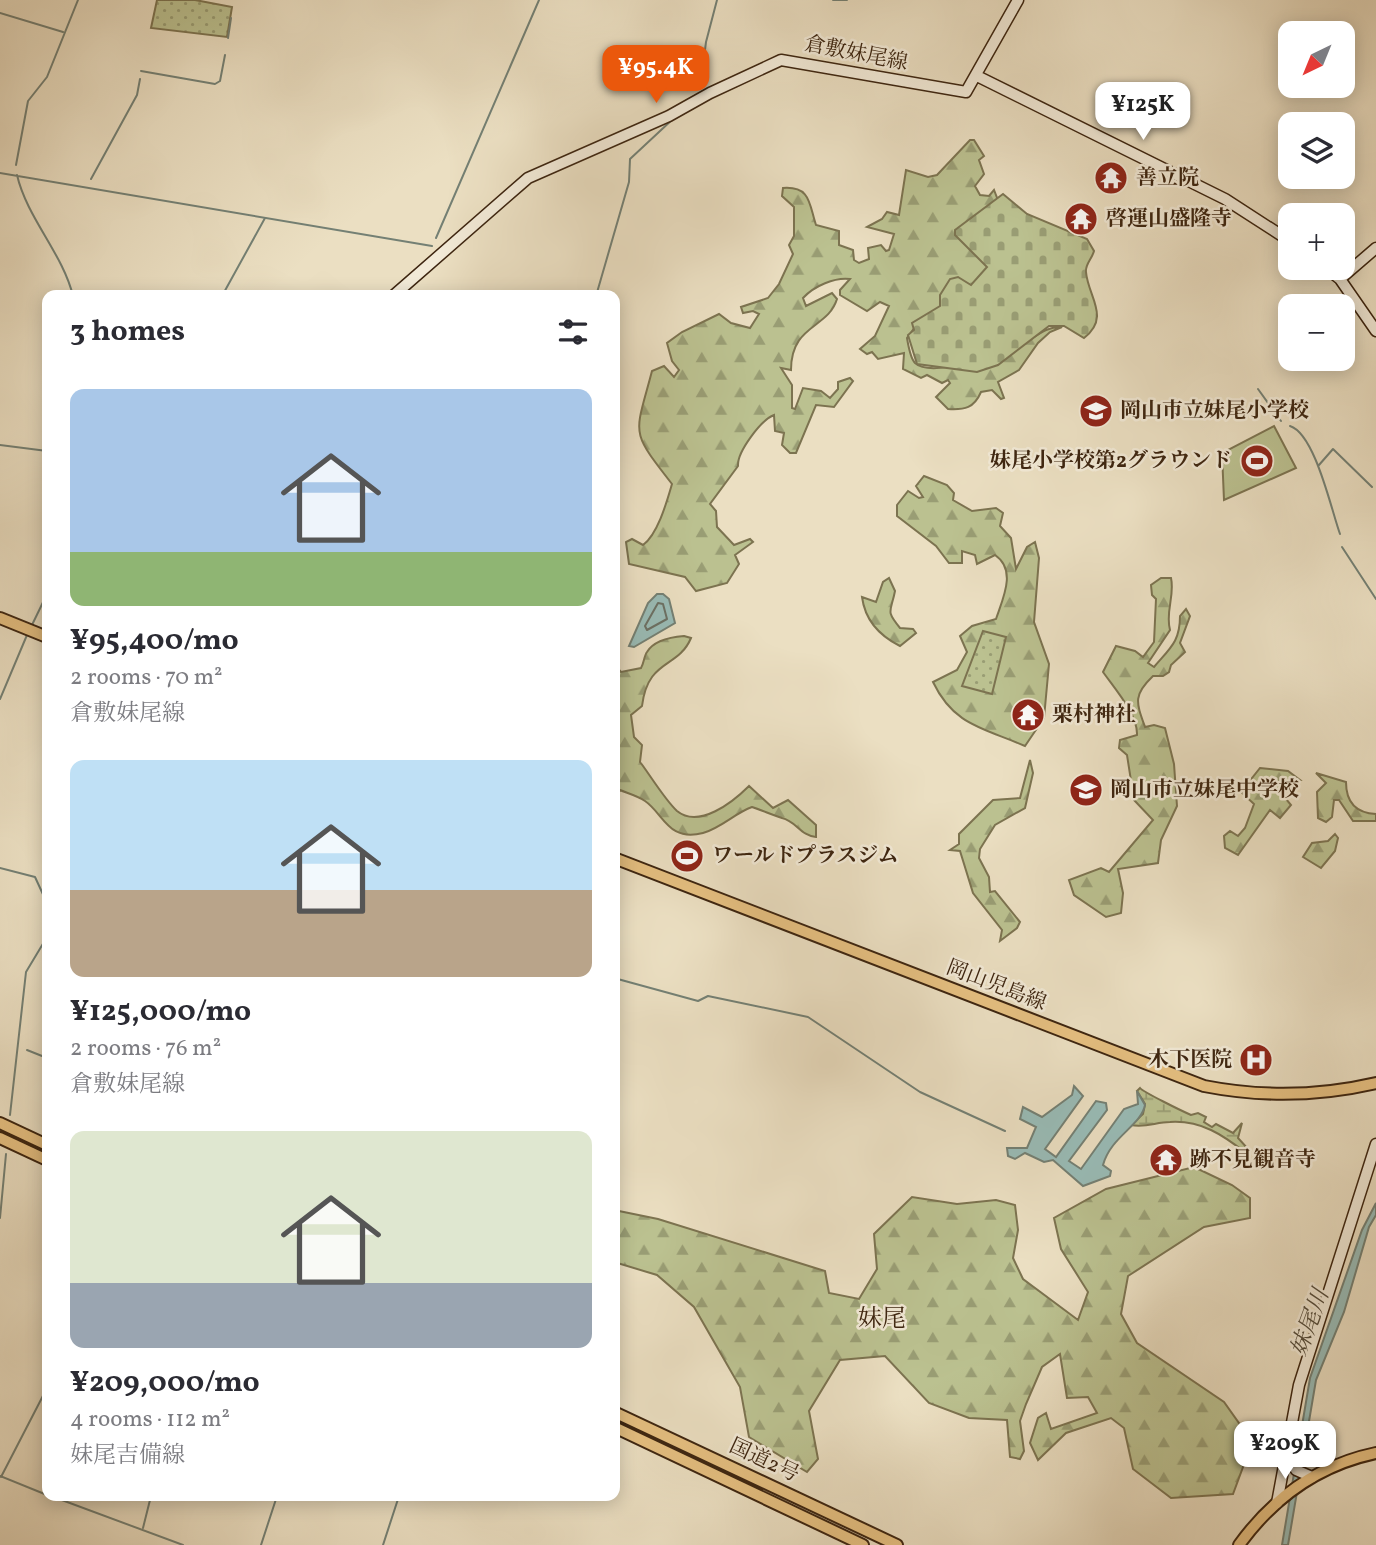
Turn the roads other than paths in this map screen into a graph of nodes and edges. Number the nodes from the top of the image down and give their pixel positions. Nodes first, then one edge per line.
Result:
1 (1018, 0) edge
2 (977, 76) junction
3 (1278, 234) edge
4 (1376, 248) edge
5 (1355, 266) edge
6 (1341, 280) edge
7 (400, 290) edge
8 (1376, 331) edge
9 (0, 618) edge
10 (42, 635) edge
11 (620, 860) edge
12 (1376, 1083) edge
13 (0, 1123) edge
14 (0, 1138) edge
15 (42, 1143) edge
16 (1376, 1144) edge
17 (42, 1158) edge
18 (620, 1415) edge
19 (620, 1430) edge
20 (1376, 1453) edge
21 (1287, 1455) junction
22 (1312, 1477) junction
23 (1278, 1503) junction
24 (863, 1545) edge
25 (897, 1545) edge
26 (1239, 1545) edge

1 - 2 main road
2 - 3 main road
2 - 7 main road, 倉敷妹尾線
4 - 5 main road
6 - 8 main road
9 - 10 main road
11 - 12 main road, 岡山児島線
13 - 15 main road
14 - 17 main road
16 - 21 main road
18 - 25 main road, 国道2号
19 - 24 main road, 国道2号
20 - 22 main road
21 - 22 main road
21 - 23 main road
22 - 23 main road
23 - 26 main road

